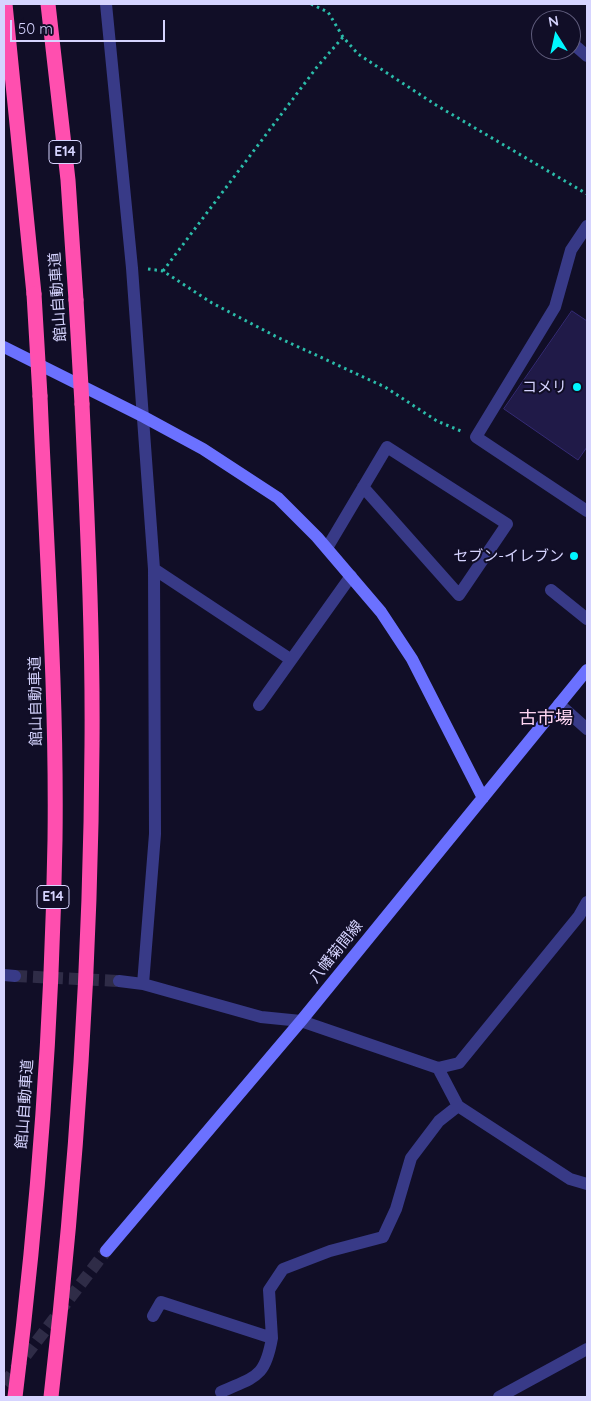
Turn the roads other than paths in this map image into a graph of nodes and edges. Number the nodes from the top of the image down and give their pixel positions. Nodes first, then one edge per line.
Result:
1 (5, 4) edge
2 (48, 4) edge
3 (106, 4) edge
4 (587, 226) edge
5 (4, 347) edge
6 (144, 416) junction
7 (363, 487) junction
8 (587, 511) edge
9 (327, 548) junction
10 (154, 569) junction
11 (351, 576) junction
12 (551, 590) dead end
13 (586, 616) edge
14 (290, 659) junction
15 (587, 670) edge
16 (559, 704) junction
17 (259, 705) dead end
18 (587, 729) edge
19 (483, 798) junction
20 (587, 902) edge
21 (119, 981) tunnel mouth
22 (143, 984) junction
23 (301, 1021) junction
24 (438, 1068) junction
25 (458, 1106) junction
26 (587, 1184) edge
27 (106, 1251) tunnel mouth
28 (153, 1316) dead end
29 (272, 1338) junction
30 (587, 1349) edge
31 (221, 1392) dead end
32 (15, 1397) edge
33 (51, 1397) edge
34 (499, 1397) edge

1 - 32 highway, 館山自動車道 / E14, bridge
2 - 33 highway, 館山自動車道 / E14, bridge
3 - 6 street
4 - 8 street
5 - 6 main road
6 - 9 main road
6 - 10 street
7 - 7 street
7 - 9 street
9 - 11 main road
10 - 14 street
10 - 22 street
11 - 14 street
11 - 19 main road
12 - 13 street
14 - 17 street
15 - 16 main road, 八幡菊間線
16 - 18 street
16 - 19 main road, 八幡菊間線
19 - 23 main road, 八幡菊間線
20 - 24 street
21 - 22 street
22 - 23 street
23 - 24 street
23 - 27 main road, 八幡菊間線
24 - 25 street
25 - 26 street
25 - 29 street
28 - 29 street
29 - 31 street
30 - 34 street

